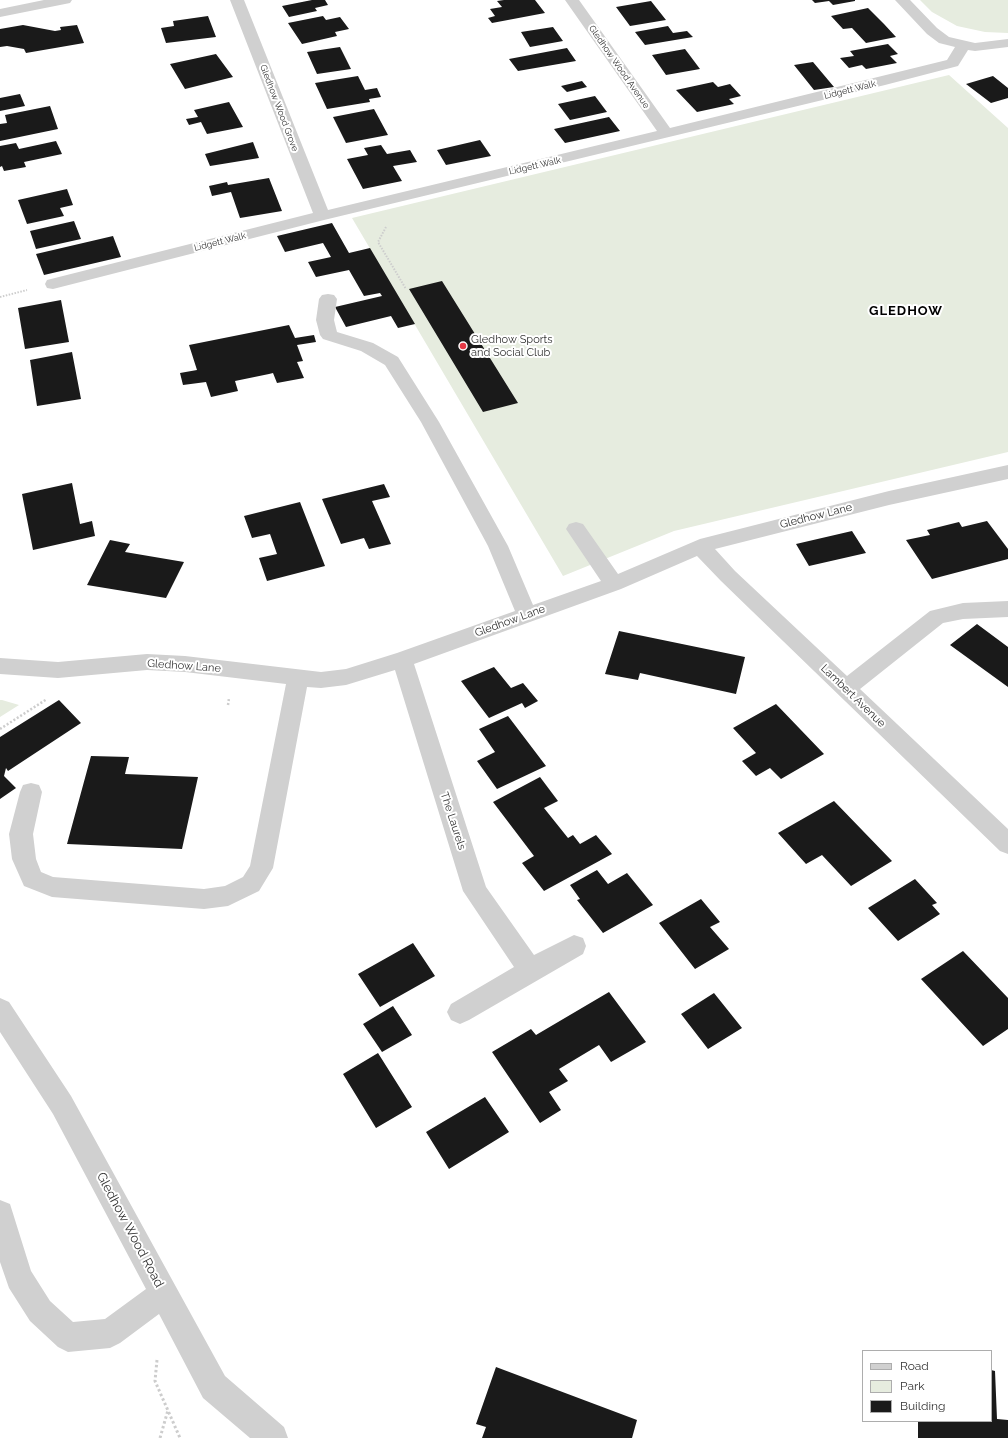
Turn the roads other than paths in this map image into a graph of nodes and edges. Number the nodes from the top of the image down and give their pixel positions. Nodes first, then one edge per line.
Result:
1 (65, 0) edge
2 (237, 0) edge
3 (572, 0) edge
4 (902, 0) edge
5 (0, 13) edge
6 (1008, 43) edge
7 (963, 45) junction
8 (667, 134) junction
9 (322, 216) junction
10 (53, 284) dead end
11 (328, 299) dead end
12 (1008, 472) edge
13 (576, 529) dead end
14 (700, 546) junction
15 (614, 584) junction
16 (1008, 609) edge
17 (527, 615) junction
18 (402, 660) junction
19 (0, 666) edge
20 (298, 677) junction
21 (846, 689) junction
22 (31, 792) dead end
23 (1008, 844) edge
24 (574, 946) dead end
25 (530, 970) junction
26 (0, 1010) edge
27 (460, 1012) dead end
28 (0, 1214) edge
29 (164, 1293) junction
30 (273, 1438) edge

1 - 5 street
2 - 9 street, Gledhow Wood Grove
3 - 8 street, Gledhow Wood Avenue
4 - 7 street
6 - 7 street
7 - 8 street, Lidgett Walk
8 - 9 street, Lidgett Walk
9 - 10 street, Lidgett Walk
11 - 17 street
12 - 14 street, Gledhow Lane
13 - 15 street
14 - 15 street, Gledhow Lane
14 - 21 street, Lambert Avenue
15 - 17 street, Gledhow Lane
16 - 21 street
17 - 18 street, Gledhow Lane
18 - 20 street, Gledhow Lane
18 - 25 street, The Laurels
19 - 20 street, Gledhow Lane
20 - 22 street
21 - 23 street, Lambert Avenue
24 - 25 street
25 - 27 street
26 - 29 street, Gledhow Wood Road
28 - 29 street
29 - 30 street, Gledhow Wood Road

